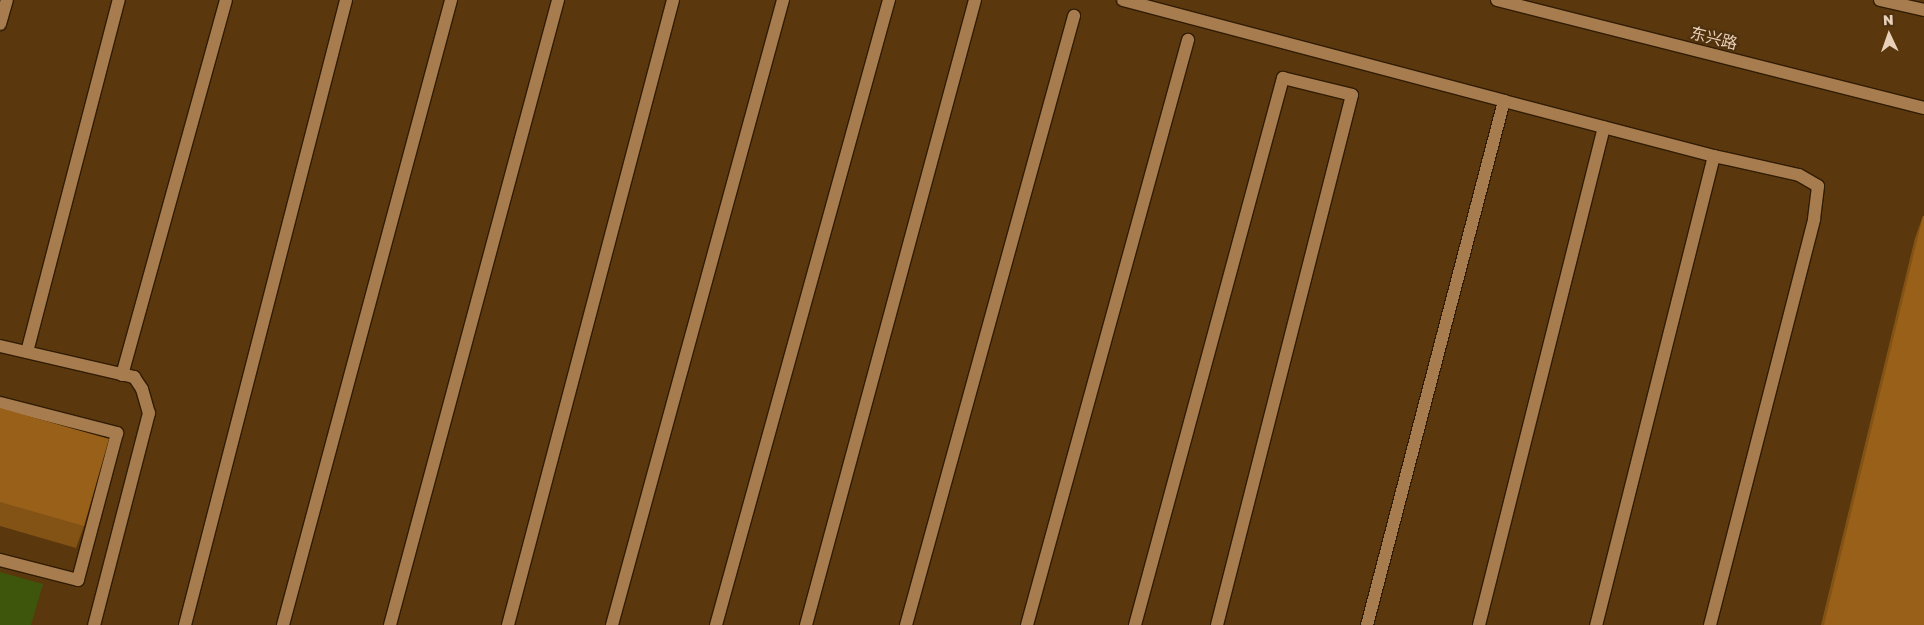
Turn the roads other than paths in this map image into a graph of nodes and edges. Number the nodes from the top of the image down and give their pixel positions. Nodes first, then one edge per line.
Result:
1 (7, 0) edge
2 (119, 0) edge
3 (226, 0) edge
4 (346, 0) edge
5 (451, 0) edge
6 (558, 0) edge
7 (673, 0) edge
8 (783, 0) edge
9 (890, 0) edge
10 (975, 0) edge
11 (1123, 0) edge
12 (1497, 0) edge
13 (1880, 0) edge
14 (1924, 10) edge
15 (1074, 16) dead end
16 (0, 24) edge
17 (1188, 40) dead end
18 (1504, 101) junction
19 (1924, 108) edge
20 (1604, 127) junction
21 (1714, 156) junction
22 (0, 346) edge
23 (26, 352) junction
24 (122, 375) junction
25 (0, 403) edge
26 (0, 560) edge
27 (94, 625) edge
28 (185, 625) edge
29 (283, 625) edge
30 (390, 625) edge
31 (508, 625) edge
32 (612, 625) edge
33 (716, 625) edge
34 (806, 625) edge
35 (906, 625) edge
36 (1026, 625) edge
37 (1135, 625) edge
38 (1216, 625) edge
39 (1367, 625) edge
40 (1478, 625) edge
41 (1596, 625) edge
42 (1710, 625) edge

1 - 16 street
2 - 23 street
3 - 24 street
4 - 28 street
5 - 29 street
6 - 30 street
7 - 31 street
8 - 32 street
9 - 33 street
10 - 34 street
11 - 18 street
12 - 19 street, 东兴路
13 - 14 street
15 - 35 street
17 - 36 street
18 - 20 street
18 - 39 street
20 - 21 street
20 - 40 street
21 - 41 street
21 - 42 street
22 - 23 street
23 - 24 street
24 - 27 street
25 - 26 street
37 - 38 street

